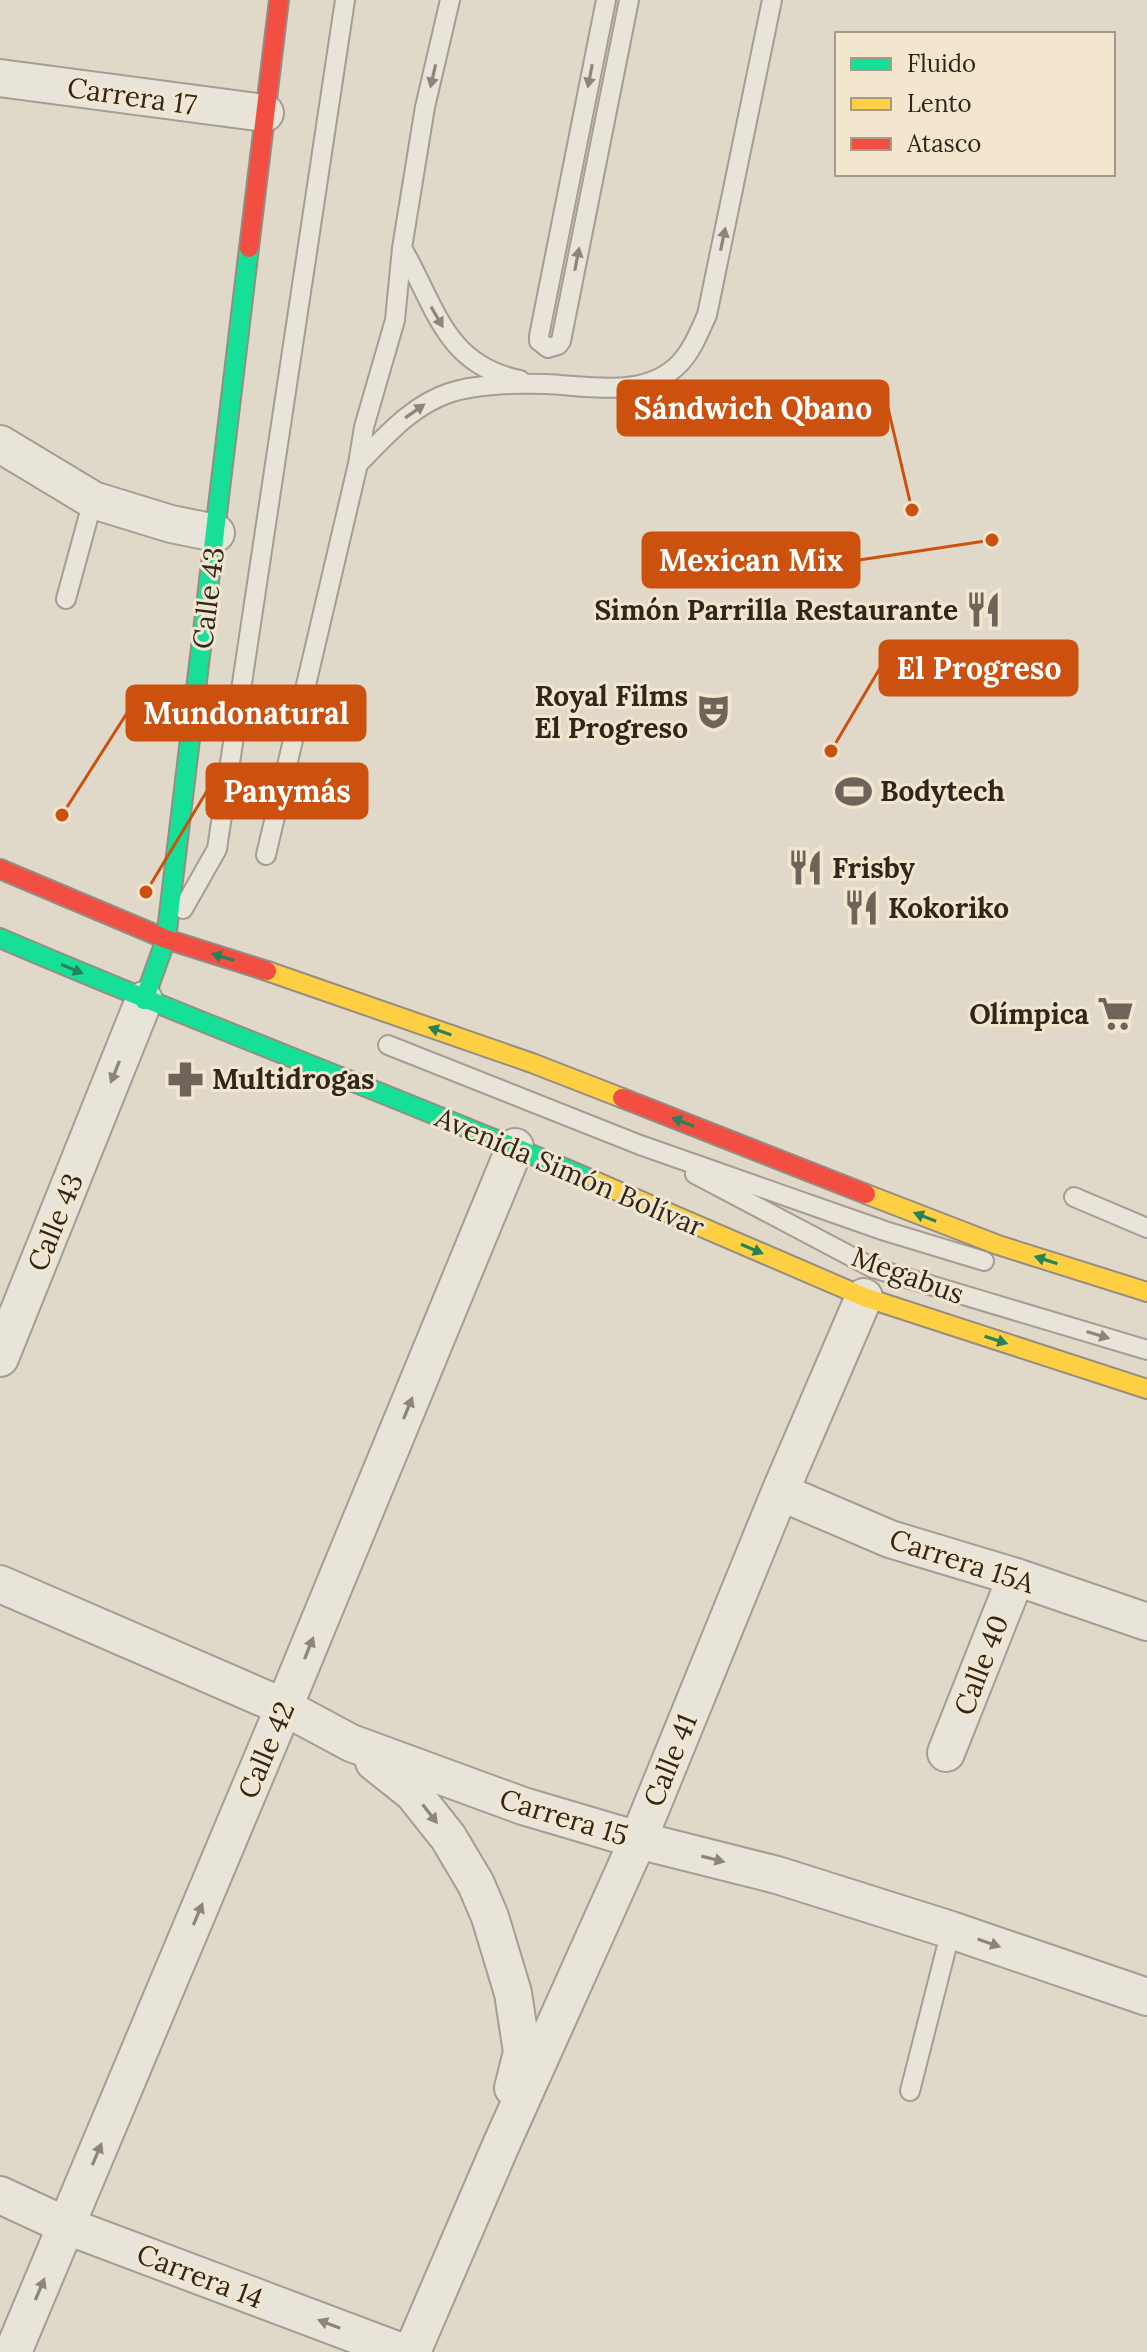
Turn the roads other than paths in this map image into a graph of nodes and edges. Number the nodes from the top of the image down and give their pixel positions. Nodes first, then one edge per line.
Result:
1 (279, 0) edge
2 (345, 0) edge
3 (450, 0) edge
4 (606, 0) edge
5 (629, 0) edge
6 (772, 0) edge
7 (0, 78) edge
8 (265, 113) junction
9 (402, 248) junction
10 (541, 384) junction
11 (0, 444) edge
12 (358, 464) junction
13 (93, 500) junction
14 (216, 533) junction
15 (66, 599) dead end
16 (266, 855) dead end
17 (0, 869) edge
18 (73, 921) dead end
19 (0, 938) edge
20 (166, 939) junction
21 (144, 1000) junction
22 (388, 1045) dead end
23 (640, 1145) junction
24 (515, 1147) junction
25 (1074, 1197) dead end
26 (1147, 1228) edge
27 (1002, 1267) dead end
28 (1147, 1292) edge
29 (864, 1297) junction
30 (1147, 1350) edge
31 (0, 1358) edge
32 (1147, 1389) edge
33 (780, 1492) junction
34 (1016, 1577) junction
35 (0, 1584) edge
36 (1147, 1622) edge
37 (284, 1707) junction
38 (351, 1743) junction
39 (946, 1753) dead end
40 (638, 1840) junction
41 (951, 1930) junction
42 (1147, 1997) edge
43 (910, 2091) dead end
44 (501, 2145) junction
45 (0, 2195) edge
46 (67, 2226) junction
47 (13, 2352) edge
48 (402, 2352) edge
49 (412, 2352) edge

1 - 8 main road, Calle 43
2 - 20 lane
3 -> 9 lane
4 -> 5 lane
10 -> 6 lane
7 - 8 street, Carrera 17
8 - 14 main road, Calle 43
9 -> 10 lane
9 - 12 lane
12 -> 10 lane
11 - 13 street
12 - 16 lane
13 - 14 street
13 - 15 lane
14 - 20 main road, Calle 43
17 - 20 main road
18 - 20 main road
19 -> 21 main road, Avenida Simón Bolívar
20 - 21 main road, Calle 43
28 -> 20 main road
21 - 24 main road, Avenida Simón Bolívar
21 -> 31 street, Calle 43
22 - 23 lane, Megabus
23 - 27 lane, Megabus
23 -> 30 lane, Megabus
24 -> 29 main road, Avenida Simón Bolívar
37 -> 24 street, Calle 42
25 - 26 lane
29 -> 32 main road, Avenida Simón Bolívar
29 - 33 street, Calle 41
33 - 34 street, Carrera 15A
33 - 40 street, Calle 41
34 - 36 street, Carrera 15A
34 - 39 street, Calle 40
35 - 37 street, Carrera 15
37 - 38 street, Carrera 15
46 -> 37 street, Calle 42
38 - 40 street, Carrera 15
38 -> 44 street
40 -> 41 street, Carrera 15
40 - 44 street, Calle 41
41 -> 42 street, Carrera 15
41 - 43 lane
44 - 49 street, Calle 41
45 - 46 street, Carrera 14
47 -> 46 street, Calle 42
48 -> 46 street, Carrera 14

